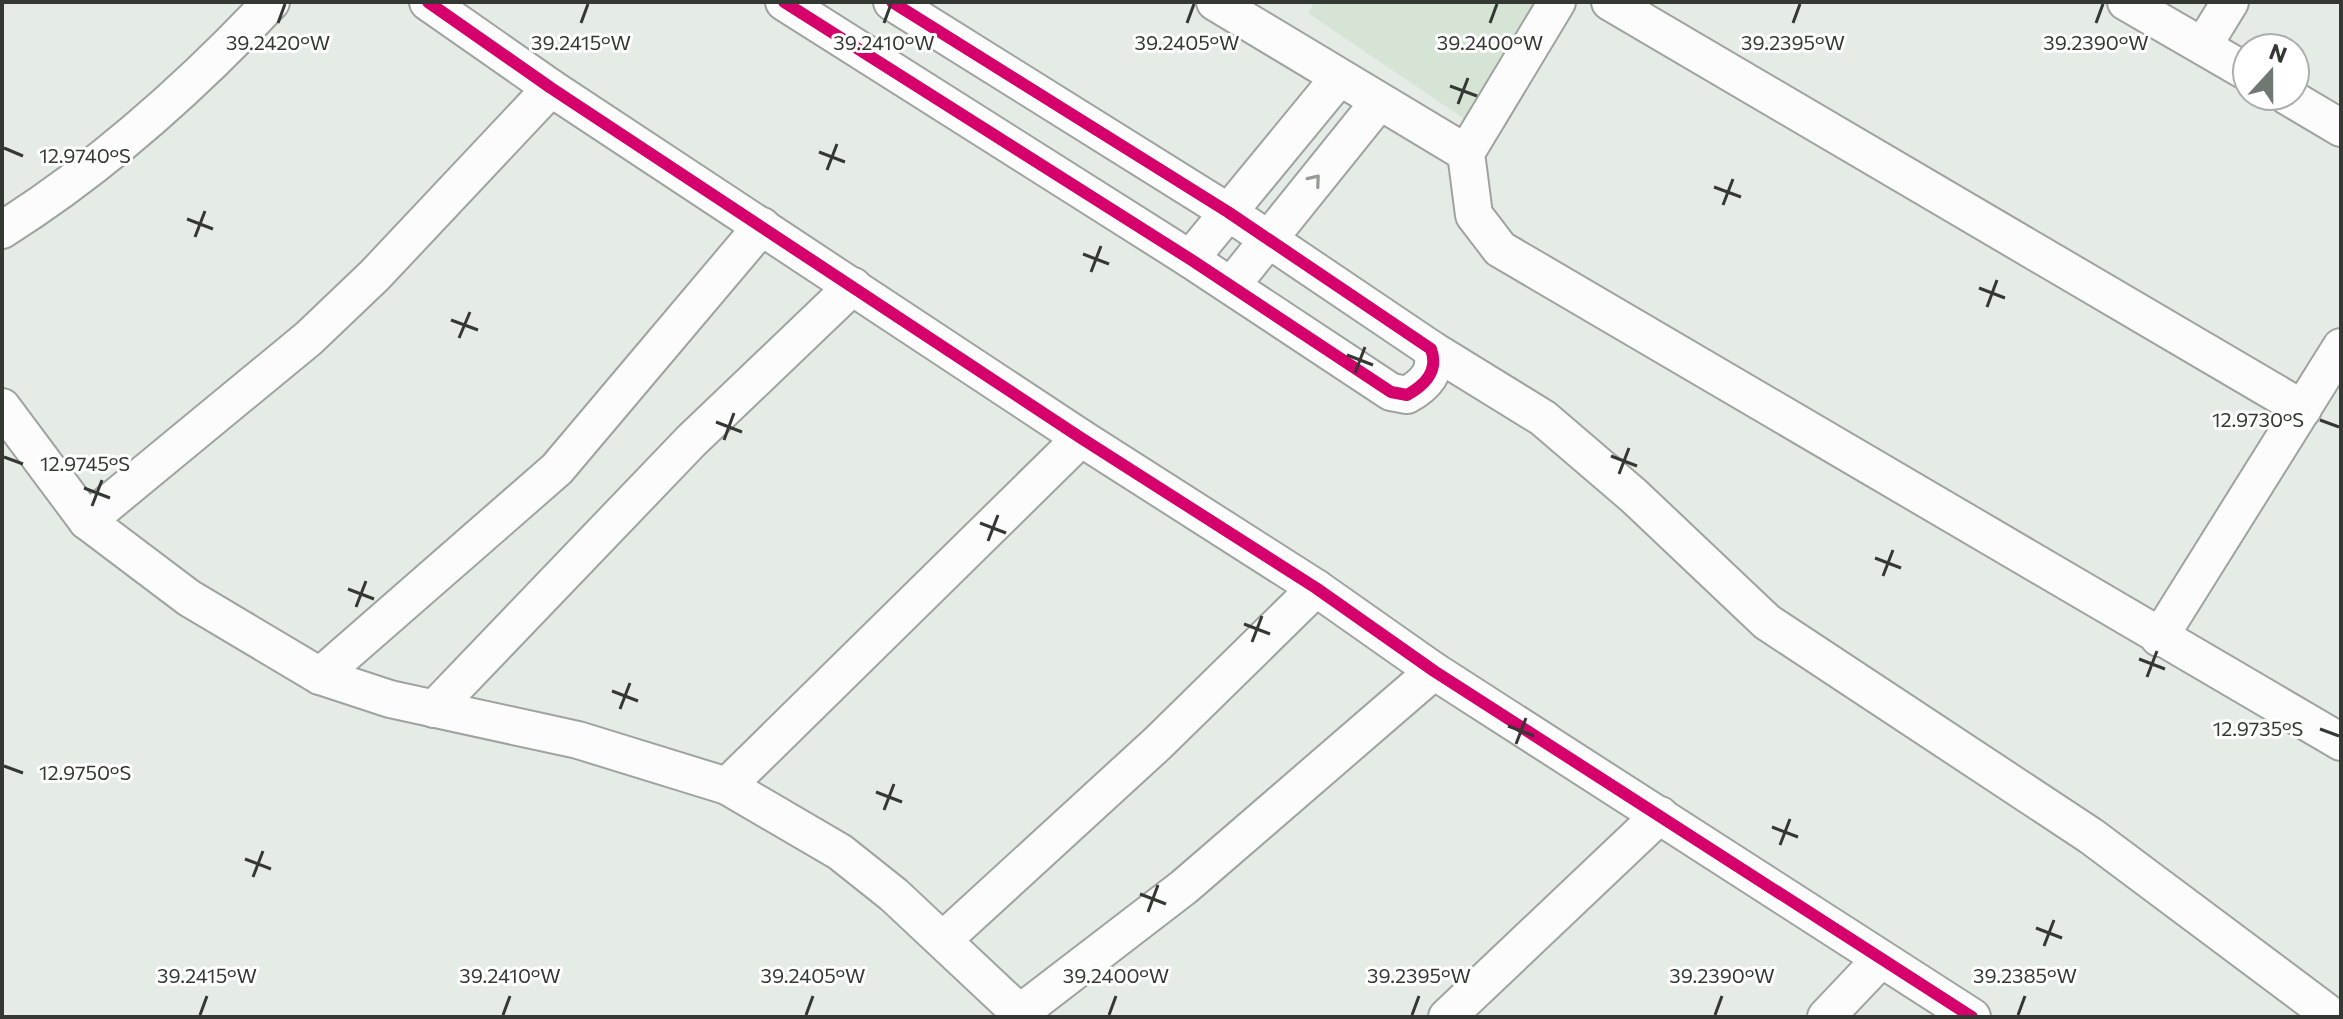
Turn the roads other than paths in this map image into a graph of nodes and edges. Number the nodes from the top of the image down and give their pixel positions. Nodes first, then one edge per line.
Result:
1 (271, 2) edge
2 (428, 2) edge
3 (784, 2) edge
4 (892, 2) edge
5 (1557, 2) edge
6 (1610, 2) edge
7 (2126, 2) edge
8 (2230, 2) edge
9 (1238, 8) edge
10 (2203, 46) junction
11 (2231, 63) edge
12 (1338, 79) junction
13 (551, 88) junction
14 (1379, 102) junction
15 (2311, 110) edge
16 (2341, 128) edge
17 (1466, 153) junction
18 (1228, 212) junction
19 (762, 226) junction
20 (2, 230) edge
21 (1266, 240) junction
22 (1190, 259) junction
23 (853, 286) junction
24 (1231, 286) junction
25 (2341, 347) edge
26 (1431, 349) junction
27 (2, 407) edge
28 (2303, 409) junction
29 (1081, 438) junction
30 (87, 521) junction
31 (1316, 588) junction
32 (2159, 638) junction
33 (1434, 671) junction
34 (320, 676) junction
35 (434, 709) junction
36 (2341, 742) edge
37 (727, 786) junction
38 (1660, 815) junction
39 (943, 940) junction
40 (1881, 959) junction
41 (1934, 1008) edge
42 (1022, 1015) edge
43 (1447, 1017) edge
44 (1826, 1017) edge
45 (1972, 1017) edge
46 (2333, 1017) edge

1 - 20 street
2 - 13 street
3 - 22 street
4 - 18 street
5 - 17 street
6 - 28 street
7 - 10 street
8 - 10 street
9 - 12 street
10 - 11 street
12 - 14 street
12 - 18 street
13 - 19 street
13 - 30 street
14 - 17 street
21 -> 14 street
15 - 16 street
17 - 32 street
18 - 21 street
18 - 22 street
19 - 23 street
19 - 34 street
21 - 24 street
21 - 26 street
22 - 24 street
23 - 29 street
23 - 35 street
24 - 26 street
25 - 28 street
26 - 46 street
27 - 30 street
28 - 32 street
29 - 31 street
29 - 37 street
30 - 34 street
31 - 33 street
31 - 39 street
32 - 36 street
33 - 38 street
33 - 42 street
34 - 35 street
35 - 37 street
37 - 39 street
38 - 40 street
38 - 43 street
39 - 42 street
40 - 41 street
40 - 44 street
41 - 45 street

